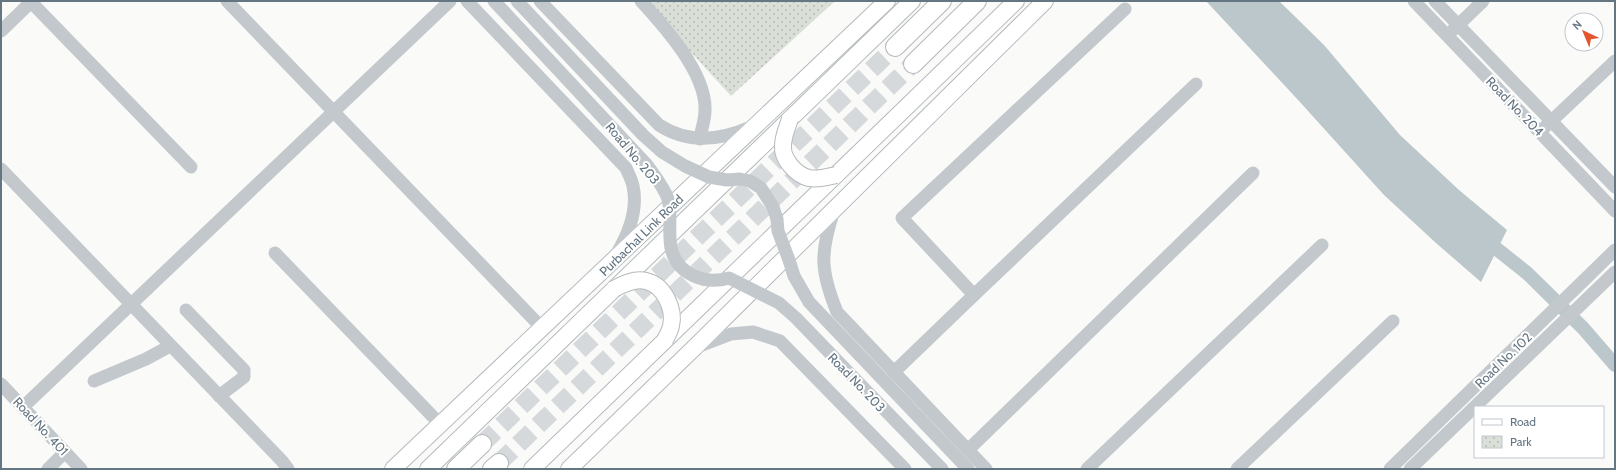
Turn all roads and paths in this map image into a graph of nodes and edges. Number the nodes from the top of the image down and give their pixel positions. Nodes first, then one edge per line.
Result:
1 (32, 1) edge
2 (227, 1) edge
3 (450, 1) edge
4 (467, 1) edge
5 (494, 1) edge
6 (517, 1) edge
7 (540, 1) edge
8 (641, 1) edge
9 (887, 1) edge
10 (912, 1) edge
11 (942, 1) edge
12 (978, 1) edge
13 (1016, 1) edge
14 (1045, 1) edge
15 (1414, 1) edge
16 (1435, 1) edge
17 (1483, 1) edge
18 (1125, 9) dead end
19 (1458, 25) junction
20 (1, 31) edge
21 (1447, 35) junction
22 (895, 46) tunnel mouth
23 (1615, 61) edge
24 (913, 64) tunnel mouth
25 (1196, 84) dead end
26 (334, 111) junction
27 (790, 119) junction
28 (1551, 121) junction
29 (757, 125) junction
30 (1540, 132) junction
31 (700, 139) junction
32 (191, 167) dead end
33 (1, 169) edge
34 (1253, 173) dead end
35 (836, 175) junction
36 (727, 180) junction
37 (1615, 187) edge
38 (834, 210) junction
39 (1615, 211) edge
40 (778, 231) junction
41 (671, 234) junction
42 (1322, 245) dead end
43 (1615, 250) edge
44 (275, 253) dead end
45 (612, 263) junction
46 (1613, 274) edge
47 (729, 278) junction
48 (614, 290) junction
49 (974, 295) junction
50 (131, 304) junction
51 (186, 310) dead end
52 (1393, 321) dead end
53 (542, 328) junction
54 (665, 340) junction
55 (170, 346) junction
56 (693, 349) junction
57 (894, 372) junction
58 (94, 381) dead end
59 (1, 384) edge
60 (219, 396) junction
61 (1475, 406) edge
62 (23, 407) junction
63 (1474, 407) edge
64 (440, 424) junction
65 (482, 444) tunnel mouth
66 (968, 450) junction
67 (65, 452) junction
68 (48, 469) edge
69 (81, 469) edge
70 (288, 469) edge
71 (393, 469) edge
72 (428, 469) edge
73 (456, 469) edge
74 (532, 469) edge
75 (569, 469) edge
76 (905, 469) edge
77 (942, 469) edge
78 (968, 469) edge
79 (986, 469) edge
80 (1087, 469) edge
81 (1237, 469) edge
82 (1390, 469) edge
83 (1410, 469) edge

1 - 20 street
1 - 32 street
2 - 26 street
3 - 26 street
4 - 45 street, Road No. 203
5 - 41 street, Road No. 203, bridge
6 - 36 street, Road No. 203, bridge
7 - 31 street
8 - 31 street
9 - 29 main road, Purbachal Link Road
10 - 27 main road
11 - 22 highway
12 - 24 highway
13 - 35 main road
14 - 38 main road
15 - 21 street, Road No. 204
16 - 19 street, Road No. 204
17 - 19 street
18 - 49 street
19 - 21 street
19 - 28 street, Road No. 204
21 - 30 street, Road No. 204
23 - 28 street
25 - 49 street
26 - 50 street
26 - 53 street
27 - 35 main road, bridge
27 - 36 main road, bridge
28 - 30 street
28 - 37 street, Road No. 204
29 - 31 street
29 - 45 main road, Purbachal Link Road
30 - 39 street, Road No. 204
33 - 50 street
34 - 66 street
35 - 40 main road
36 - 40 street, Road No. 203, bridge
36 - 41 main road
38 - 56 main road
38 - 57 street
40 - 47 main road
40 - 78 street, Road No. 203, bridge
41 - 47 street, Road No. 203, bridge
41 - 48 main road, bridge
42 - 80 street
43 - 82 street, Road No. 102
44 - 64 street
45 - 53 main road, Purbachal Link Road
46 - 61 street, Road No. 102
47 - 54 main road, bridge
47 - 77 street, Road No. 203, bridge
48 - 54 main road, bridge
48 - 72 main road
49 - 57 street
50 - 55 street
50 - 62 street
51 - 60 street
52 - 81 street
53 - 64 main road, Purbachal Link Road
54 - 74 main road
55 - 58 street
55 - 60 street
56 - 75 main road
56 - 76 street, Road No. 203
57 - 66 street
59 - 62 street, Road No. 401
60 - 70 street
62 - 67 street, Road No. 401
63 - 83 street, Road No. 102
64 - 71 main road, Purbachal Link Road
65 - 73 highway
66 - 79 street
67 - 68 street
67 - 69 street, Road No. 401

